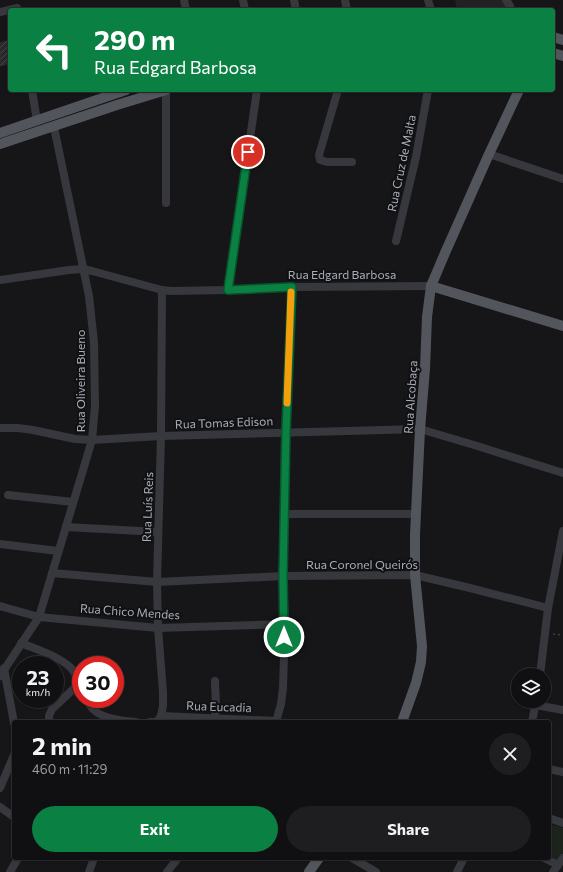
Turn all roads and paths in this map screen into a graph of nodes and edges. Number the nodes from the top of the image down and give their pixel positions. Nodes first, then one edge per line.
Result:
1 (32, 92) edge
2 (120, 92) edge
3 (159, 92) edge
4 (166, 92) edge
5 (257, 92) edge
6 (337, 92) edge
7 (428, 92) edge
8 (518, 92) edge
9 (37, 121) junction
10 (54, 126) junction
11 (0, 133) edge
12 (0, 144) edge
13 (489, 154) junction
14 (352, 162) dead end
15 (563, 179) edge
16 (166, 203) dead end
17 (396, 241) dead end
18 (83, 269) junction
19 (0, 280) edge
20 (431, 286) junction
21 (292, 287) junction
22 (162, 290) junction
23 (228, 290) junction
24 (563, 326) edge
25 (0, 428) edge
26 (420, 429) junction
27 (286, 432) junction
28 (161, 436) junction
29 (92, 440) junction
30 (563, 473) edge
31 (8, 496) dead end
32 (73, 502) junction
33 (284, 514) junction
34 (415, 514) junction
35 (66, 527) junction
36 (563, 531) edge
37 (158, 532) junction
38 (0, 544) edge
39 (58, 551) junction
40 (52, 573) junction
41 (415, 575) junction
42 (283, 576) junction
43 (157, 582) junction
44 (0, 606) edge
45 (548, 608) junction
46 (39, 617) junction
47 (285, 624) junction
48 (158, 628) junction
49 (545, 632) junction
50 (563, 636) edge
51 (21, 643) junction
52 (541, 668) edge
53 (72, 669) edge
54 (2, 672) edge
55 (215, 681) dead end
56 (72, 692) edge
57 (551, 707) edge
58 (92, 708) edge
59 (535, 708) edge
60 (563, 710) edge
61 (13, 720) edge
62 (49, 720) edge
63 (124, 720) edge
64 (159, 720) edge
65 (214, 720) edge
66 (276, 720) edge
67 (403, 720) edge
68 (532, 720) edge
69 (12, 760) edge
70 (551, 769) edge
71 (563, 772) edge
72 (0, 788) edge
73 (0, 807) edge
74 (12, 816) edge
75 (551, 819) edge
76 (563, 823) edge
77 (563, 858) edge
78 (17, 860) edge
79 (93, 860) edge
80 (176, 860) edge
81 (318, 860) edge
82 (355, 860) edge
83 (463, 860) edge
84 (546, 860) edge
85 (555, 869) edge
86 (460, 871) edge
87 (10, 872) edge
88 (89, 872) edge
89 (167, 872) edge
90 (309, 872) edge
91 (376, 872) edge

1 - 9 street
2 - 9 main road
3 - 10 main road
4 - 16 street
5 - 23 street
6 - 14 street
7 - 17 street, Rua Cruz de Malta
8 - 13 main road, Rua Alcobaça
9 - 11 main road
10 - 12 main road
10 - 18 street, Rua Oliveira Bueno
13 - 15 street
13 - 20 main road, Rua Alcobaça
18 - 19 street, Rua Edgard Barbosa
18 - 22 street, Rua Edgard Barbosa
18 - 29 street, Rua Oliveira Bueno
20 - 21 street, Rua Edgard Barbosa
20 - 24 main road, Rua Edgard Barbosa
20 - 26 main road, Rua Alcobaça
21 - 23 street, Rua Edgard Barbosa
21 - 27 street
22 - 23 street, Rua Edgard Barbosa
22 - 28 street, Rua Luís Reis
25 - 29 street, Rua Tomas Edison
26 - 27 street, Rua Tomas Edison
26 - 30 street, Rua Tomas Edison
26 - 34 main road, Rua Alcobaça
27 - 28 street, Rua Tomas Edison
27 - 33 street
28 - 29 street, Rua Tomas Edison
28 - 37 street, Rua Luís Reis
29 - 32 street, Rua Oliveira Bueno
31 - 32 street
32 - 35 street, Rua Oliveira Bueno
33 - 34 street
33 - 42 street
34 - 41 main road, Rua Alcobaça
35 - 37 street
35 - 39 street, Rua Oliveira Bueno
36 - 45 street
37 - 43 street, Rua Luís Reis
38 - 39 street
39 - 40 street, Rua Oliveira Bueno
40 - 43 street, Rua Coronel Queirós
40 - 46 street, Rua Oliveira Bueno
41 - 42 street, Rua Coronel Queirós
41 - 45 street, Rua Coronel Queirós
41 - 67 main road, Rua Alcobaça
42 - 43 street, Rua Coronel Queirós
42 - 47 street
43 - 48 street, Rua Luís Reis
44 - 46 street, Rua Chico Mendes
45 - 49 street
46 - 48 street, Rua Chico Mendes
46 - 51 street, Rua Oliveira Bueno
47 - 48 street, Rua Chico Mendes
47 - 66 street
48 - 64 street, Rua Luís Reis
49 - 50 path
49 - 52 street
51 - 53 street
51 - 54 street, Rua Oliveira Bueno
54 - 61 street, Rua Oliveira Bueno
55 - 65 street
56 - 62 street
57 - 60 street
58 - 63 street
59 - 68 street
64 - 65 street, Rua Eucadia
69 - 72 street
70 - 71 street
73 - 74 street
75 - 76 street
77 - 85 street
78 - 87 street
79 - 88 street
80 - 89 street
81 - 90 main road
82 - 91 street
83 - 86 street
84 - 85 street

